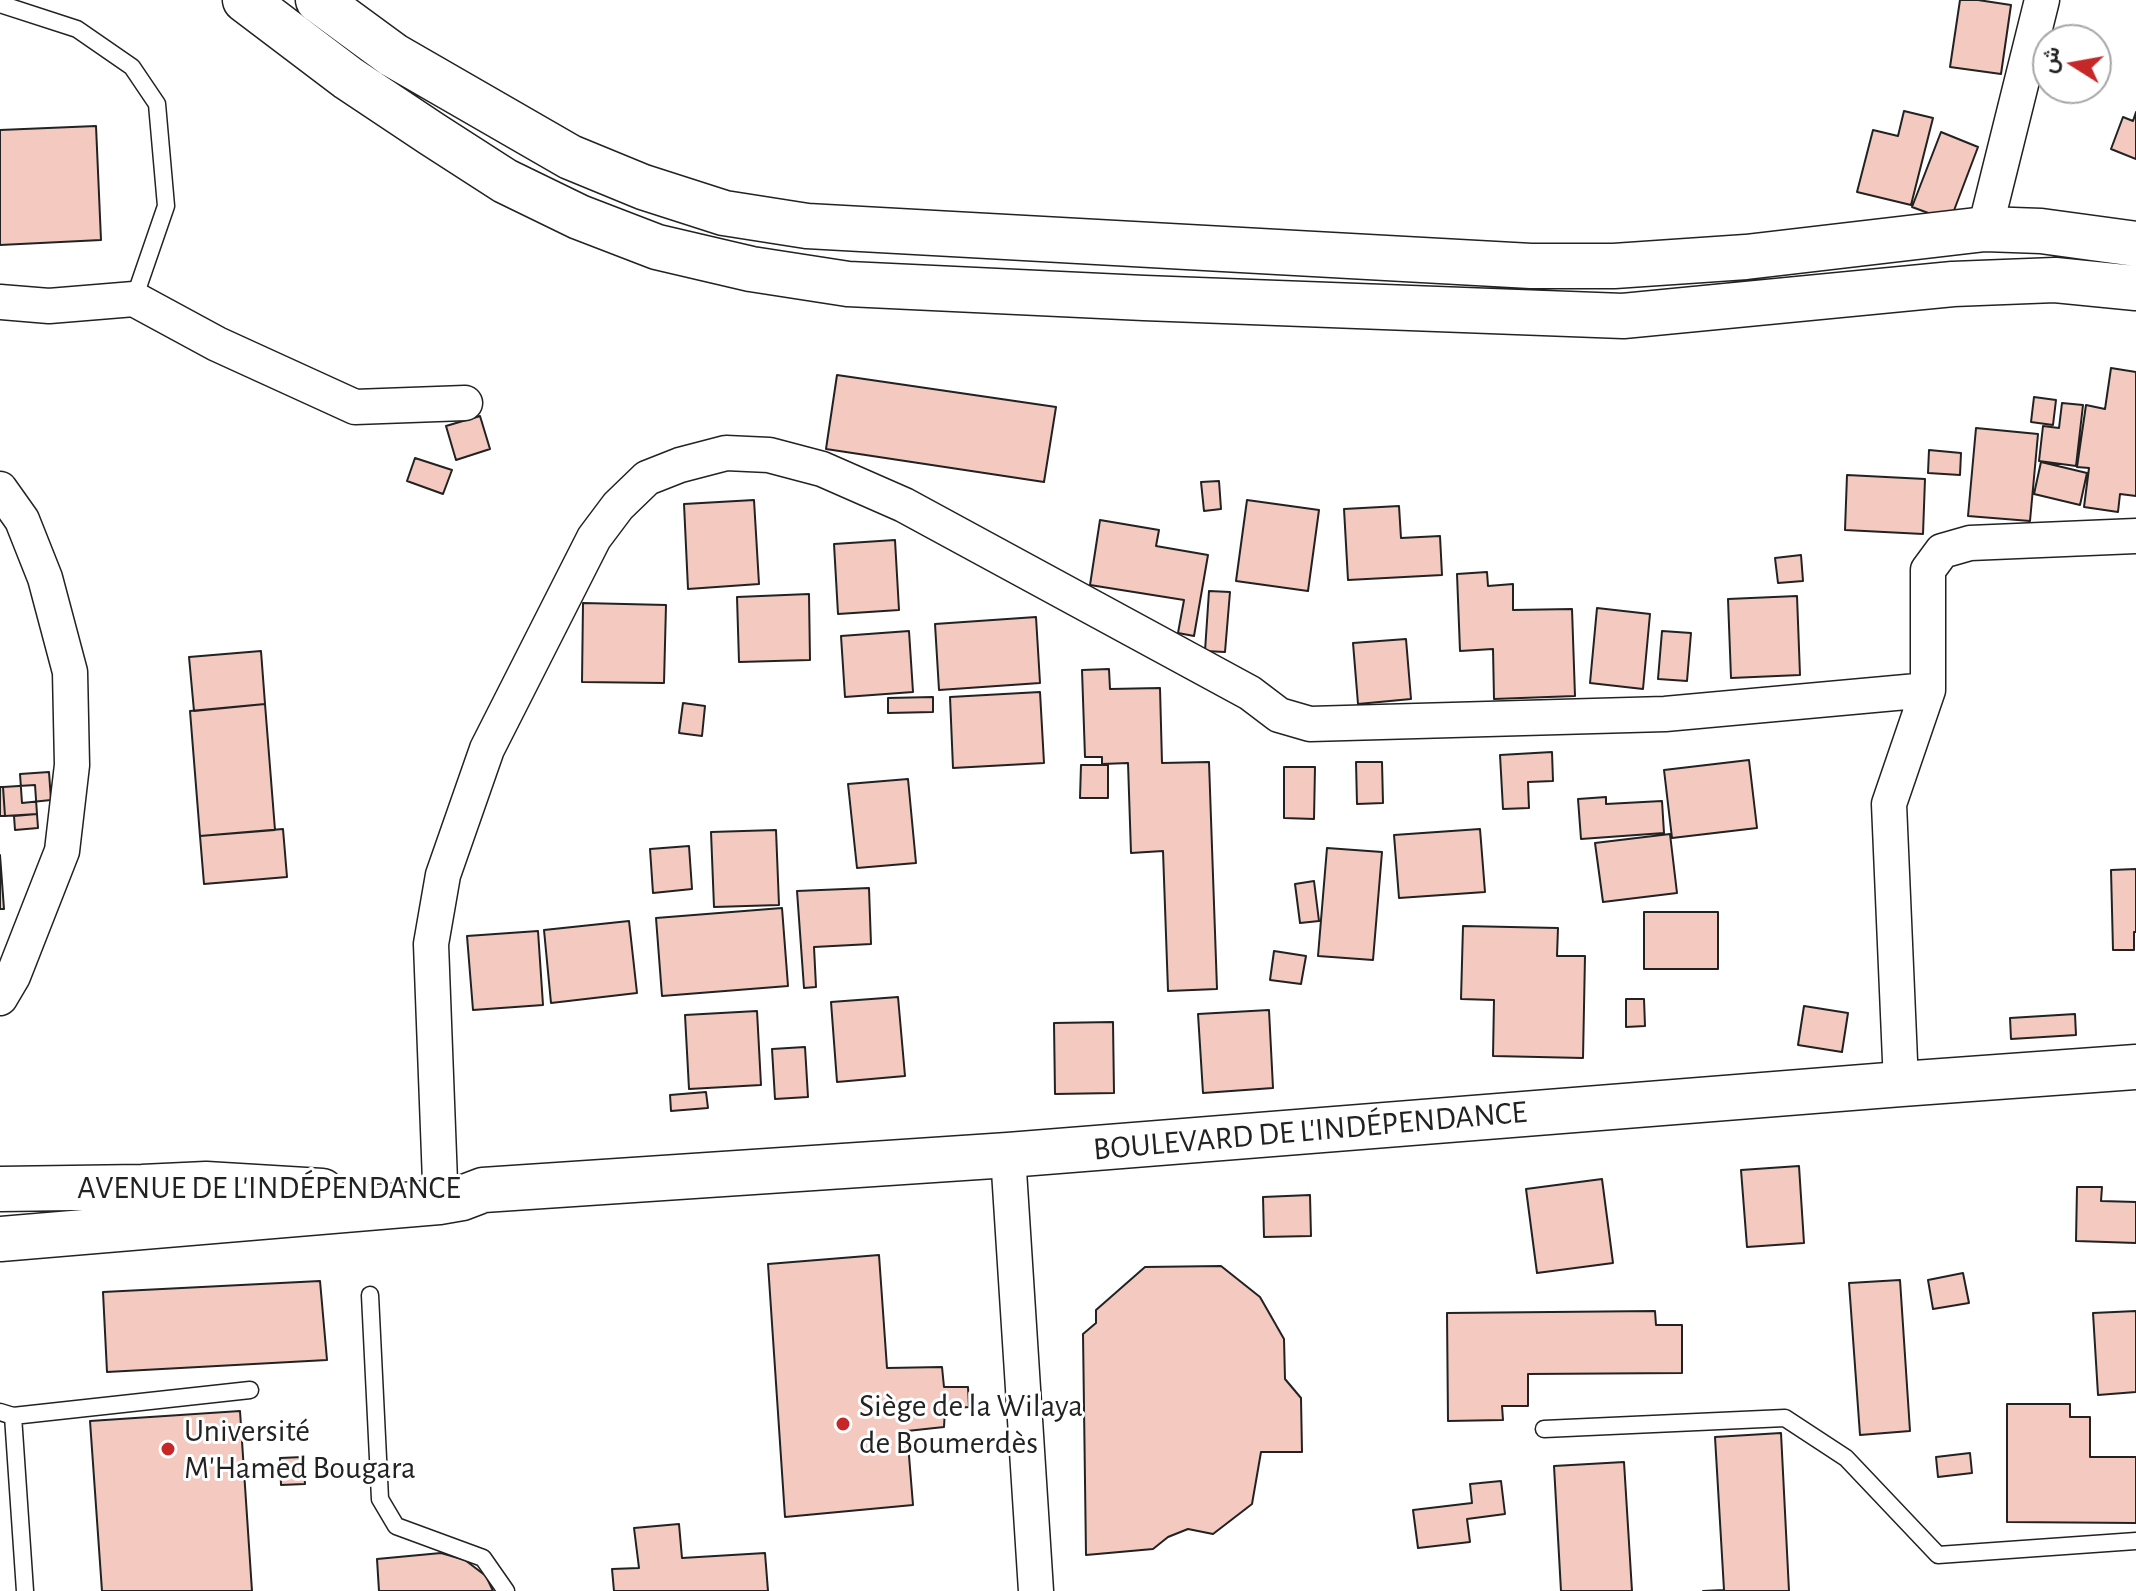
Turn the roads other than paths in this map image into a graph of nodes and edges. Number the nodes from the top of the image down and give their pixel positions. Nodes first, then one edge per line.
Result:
1 (245, 0) edge
2 (318, 0) edge
3 (2042, 0) edge
4 (0, 4) edge
5 (1985, 229) junction
6 (2136, 244) edge
7 (2136, 288) edge
8 (134, 299) junction
9 (0, 302) edge
10 (465, 403) dead end
11 (0, 489) edge
12 (2136, 536) edge
13 (1928, 690) junction
14 (0, 998) edge
15 (2136, 1067) edge
16 (1901, 1084) junction
17 (1008, 1155) junction
18 (440, 1182) junction
19 (0, 1189) edge
20 (483, 1190) junction
21 (0, 1239) edge
22 (370, 1295) dead end
23 (250, 1390) dead end
24 (6, 1414) edge
25 (1544, 1429) dead end
26 (2136, 1541) edge
27 (25, 1591) edge
28 (506, 1591) edge
29 (1036, 1591) edge

1 - 7 main road
2 - 5 main road
3 - 5 street
4 - 8 lane
5 - 6 main road
8 - 9 street
8 - 10 street
11 - 14 street
12 - 13 street
13 - 16 street
13 - 18 street
15 - 16 main road, BOULEVARD DE L'INDÉPENDANCE
16 - 17 main road, BOULEVARD DE L'INDÉPENDANCE
17 - 20 main road, BOULEVARD DE L'INDÉPENDANCE
17 - 29 street
18 - 19 main road, AVENUE DE L'INDÉPENDANCE
18 - 20 main road, AVENUE DE L'INDÉPENDANCE
20 - 21 main road, AVENUE DE L'INDÉPENDANCE
22 - 28 lane
23 - 24 lane
24 - 27 lane
25 - 26 lane

